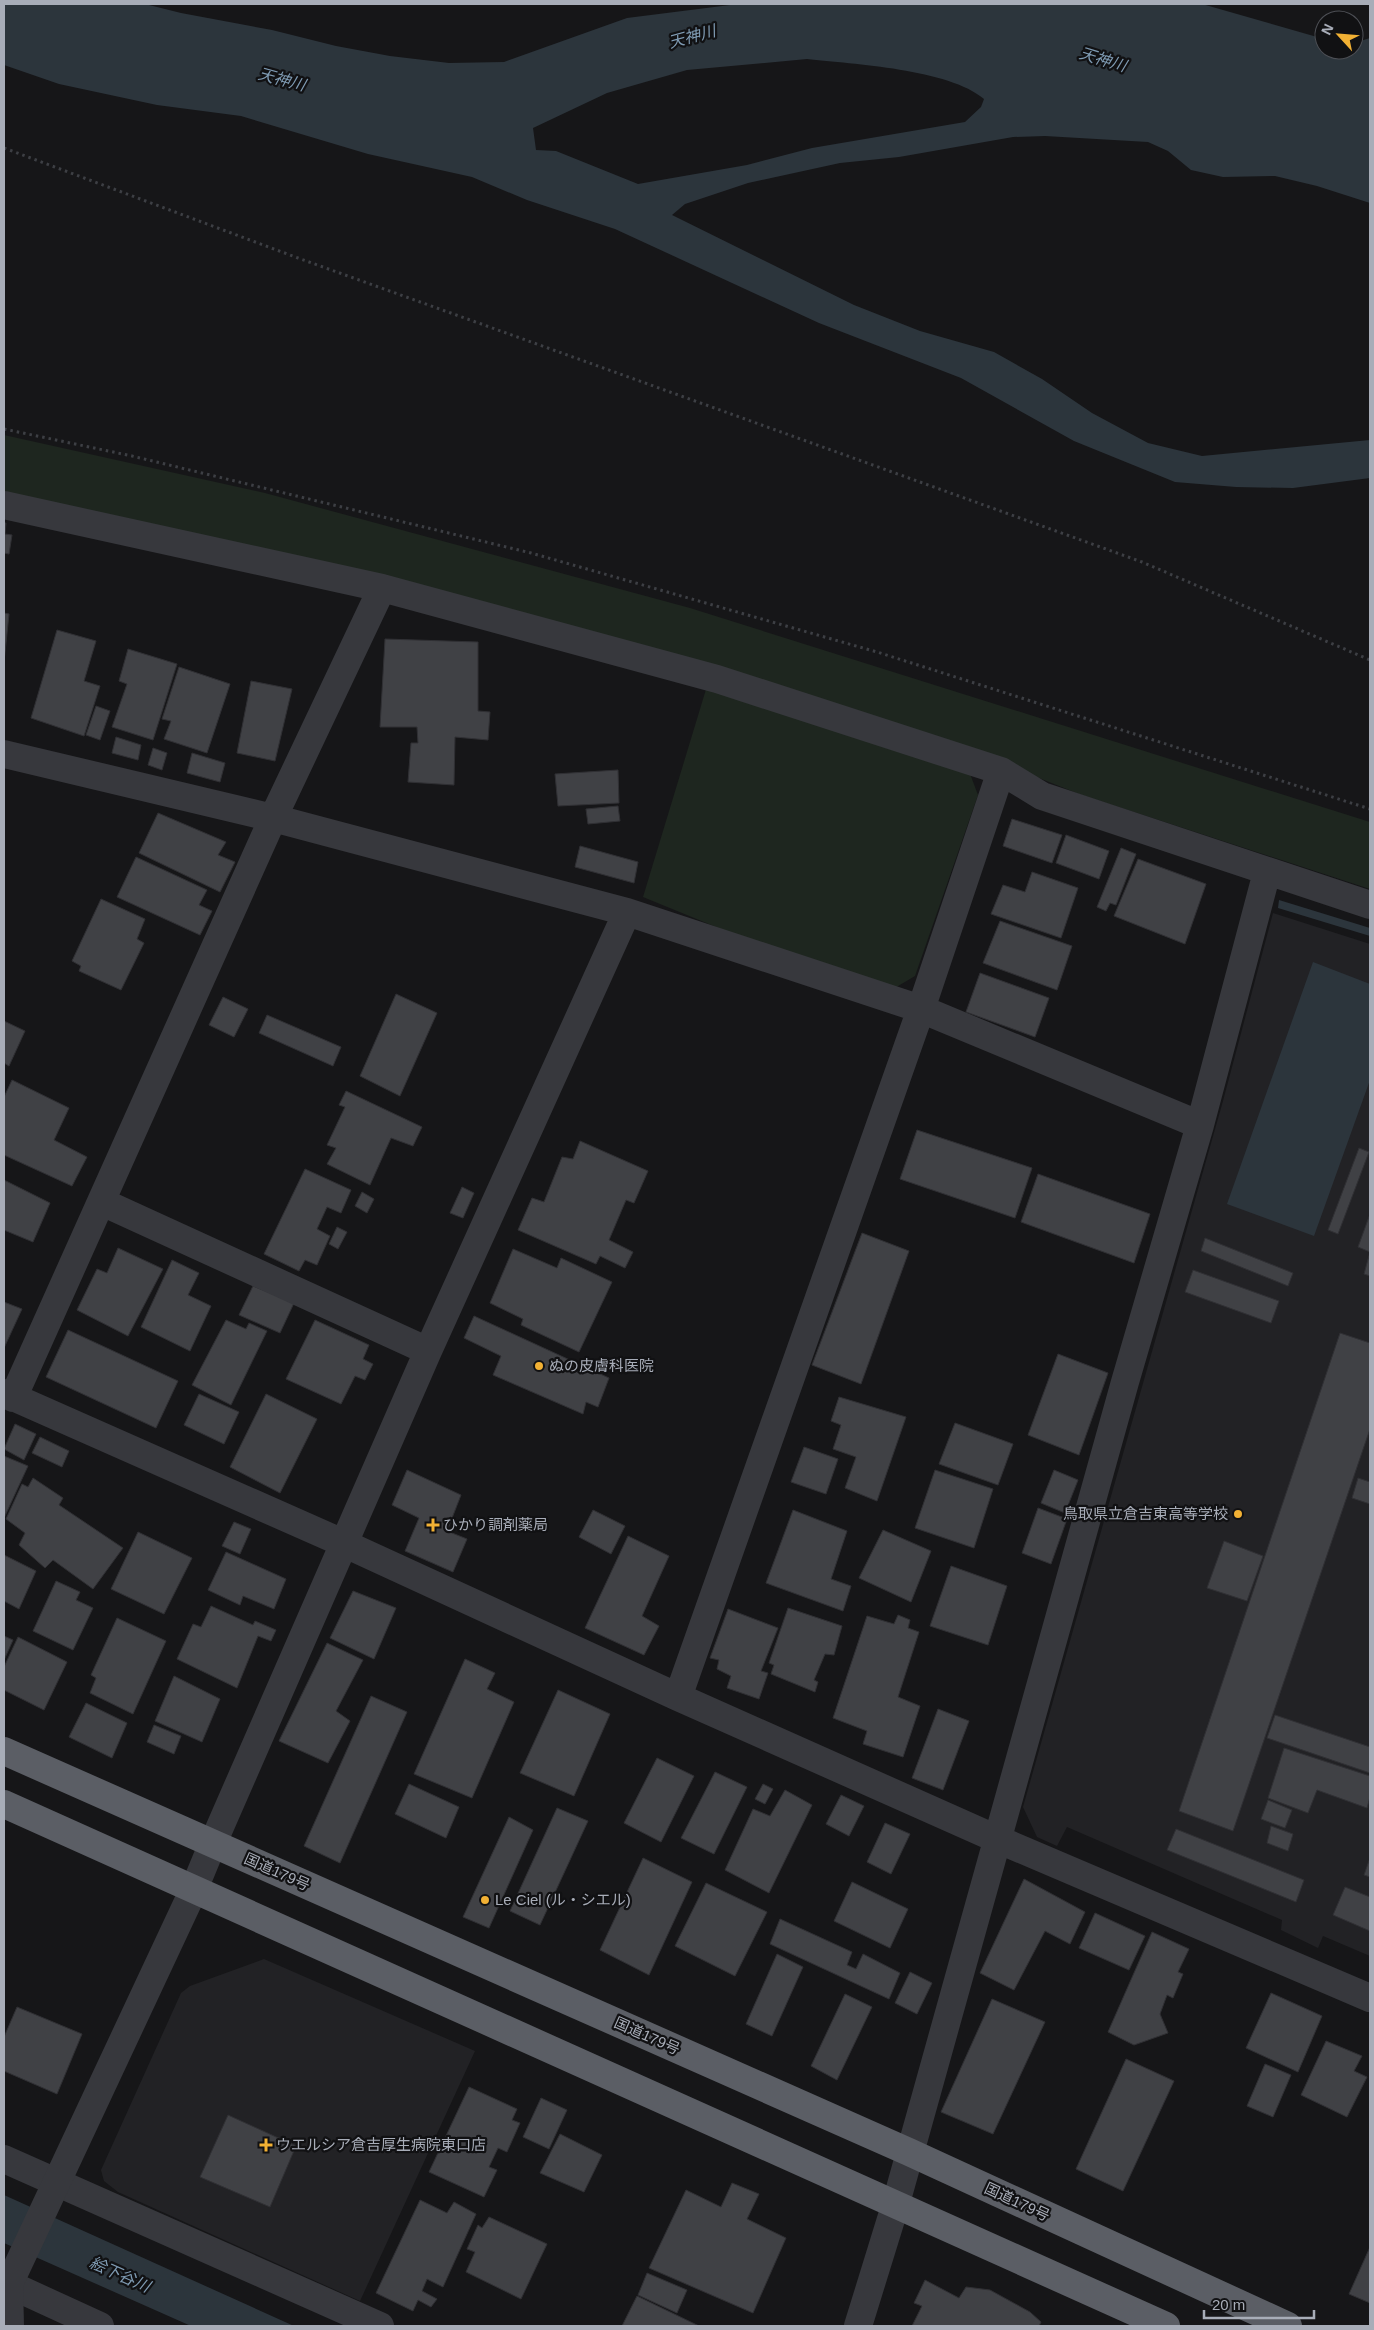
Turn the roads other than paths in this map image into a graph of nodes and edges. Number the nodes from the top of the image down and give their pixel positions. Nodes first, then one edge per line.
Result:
1 (4, 505) edge
2 (382, 588) junction
3 (4, 754) edge
4 (1001, 771) junction
5 (273, 818) junction
6 (1267, 872) junction
7 (1370, 904) edge
8 (627, 912) junction
9 (921, 1009) junction
10 (1200, 1125) junction
11 (102, 1202) junction
12 (428, 1351) junction
13 (9, 1396) edge
14 (343, 1543) junction
15 (678, 1697) junction
16 (4, 1751) edge
17 (4, 1804) edge
18 (997, 1839) junction
19 (212, 1843) junction
20 (194, 1889) junction
21 (1370, 1998) edge
22 (909, 2152) junction
23 (4, 2159) edge
24 (50, 2193) junction
25 (896, 2203) junction
26 (6, 2283) edge
27 (10, 2326) edge
28 (100, 2326) edge
29 (380, 2326) edge
30 (858, 2326) edge
31 (1166, 2326) edge
32 (1288, 2326) edge

1 - 2 street
2 - 4 street
2 - 5 street
3 - 5 street
4 - 6 street
4 - 9 street
5 - 8 street
5 - 11 street
6 - 7 street
6 - 10 street
8 - 9 street
8 - 12 street
9 - 10 street
9 - 15 street
10 - 18 street
11 - 12 street
11 - 13 street
12 - 14 street
13 - 14 street
14 - 15 street
14 - 19 street
15 - 18 street
16 - 19 highway, 国道179号
17 - 20 highway
18 - 21 street
18 - 22 street
19 - 20 street
19 - 22 highway, 国道179号
20 - 24 street
20 - 25 highway
22 - 25 street
22 - 32 highway, 国道179号
23 - 24 street
24 - 26 street
24 - 29 street
25 - 30 street
25 - 31 highway
26 - 27 street
26 - 28 street

